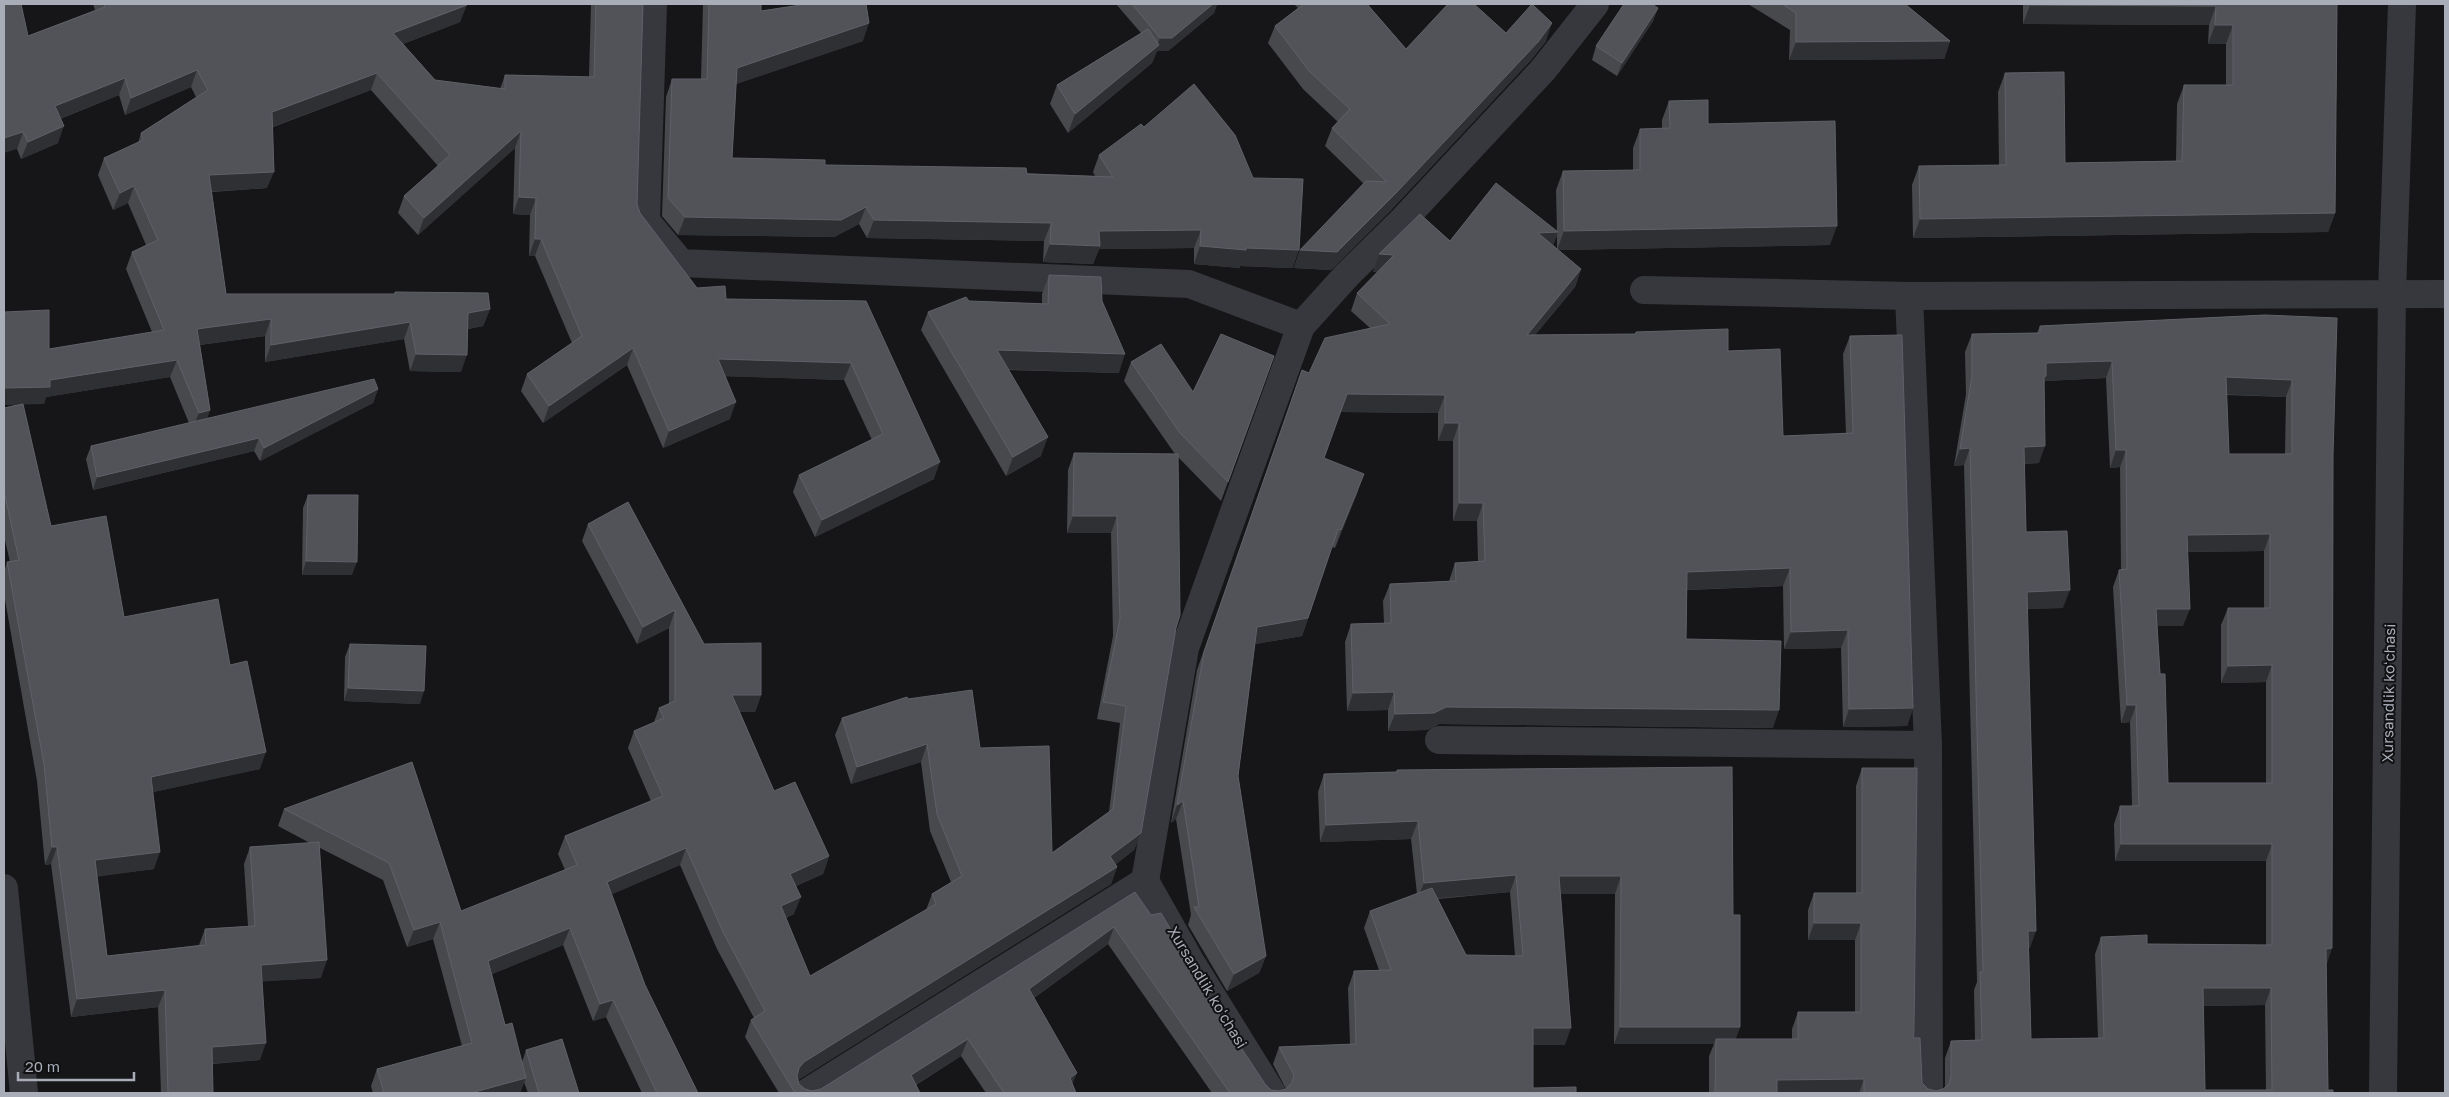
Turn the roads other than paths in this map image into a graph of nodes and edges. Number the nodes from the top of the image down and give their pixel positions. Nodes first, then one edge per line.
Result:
1 (653, 4) edge
2 (1594, 4) edge
3 (2402, 4) edge
4 (1644, 290) dead end
5 (2392, 292) junction
6 (2445, 294) edge
7 (1909, 296) junction
8 (1301, 326) junction
9 (1439, 740) dead end
10 (1928, 745) junction
11 (1145, 880) junction
12 (4, 888) edge
13 (24, 1093) edge
14 (806, 1093) edge
15 (1272, 1093) edge
16 (1928, 1093) edge
17 (2384, 1093) edge

1 - 8 street
2 - 8 street
3 - 5 street, Xursandlik koʻchasi
4 - 7 street
5 - 6 street
5 - 7 street
5 - 17 street, Xursandlik koʻchasi
7 - 10 street
8 - 11 street
9 - 10 street
10 - 16 street
11 - 14 street
11 - 15 street, Xursandlik koʻchasi
12 - 13 street

